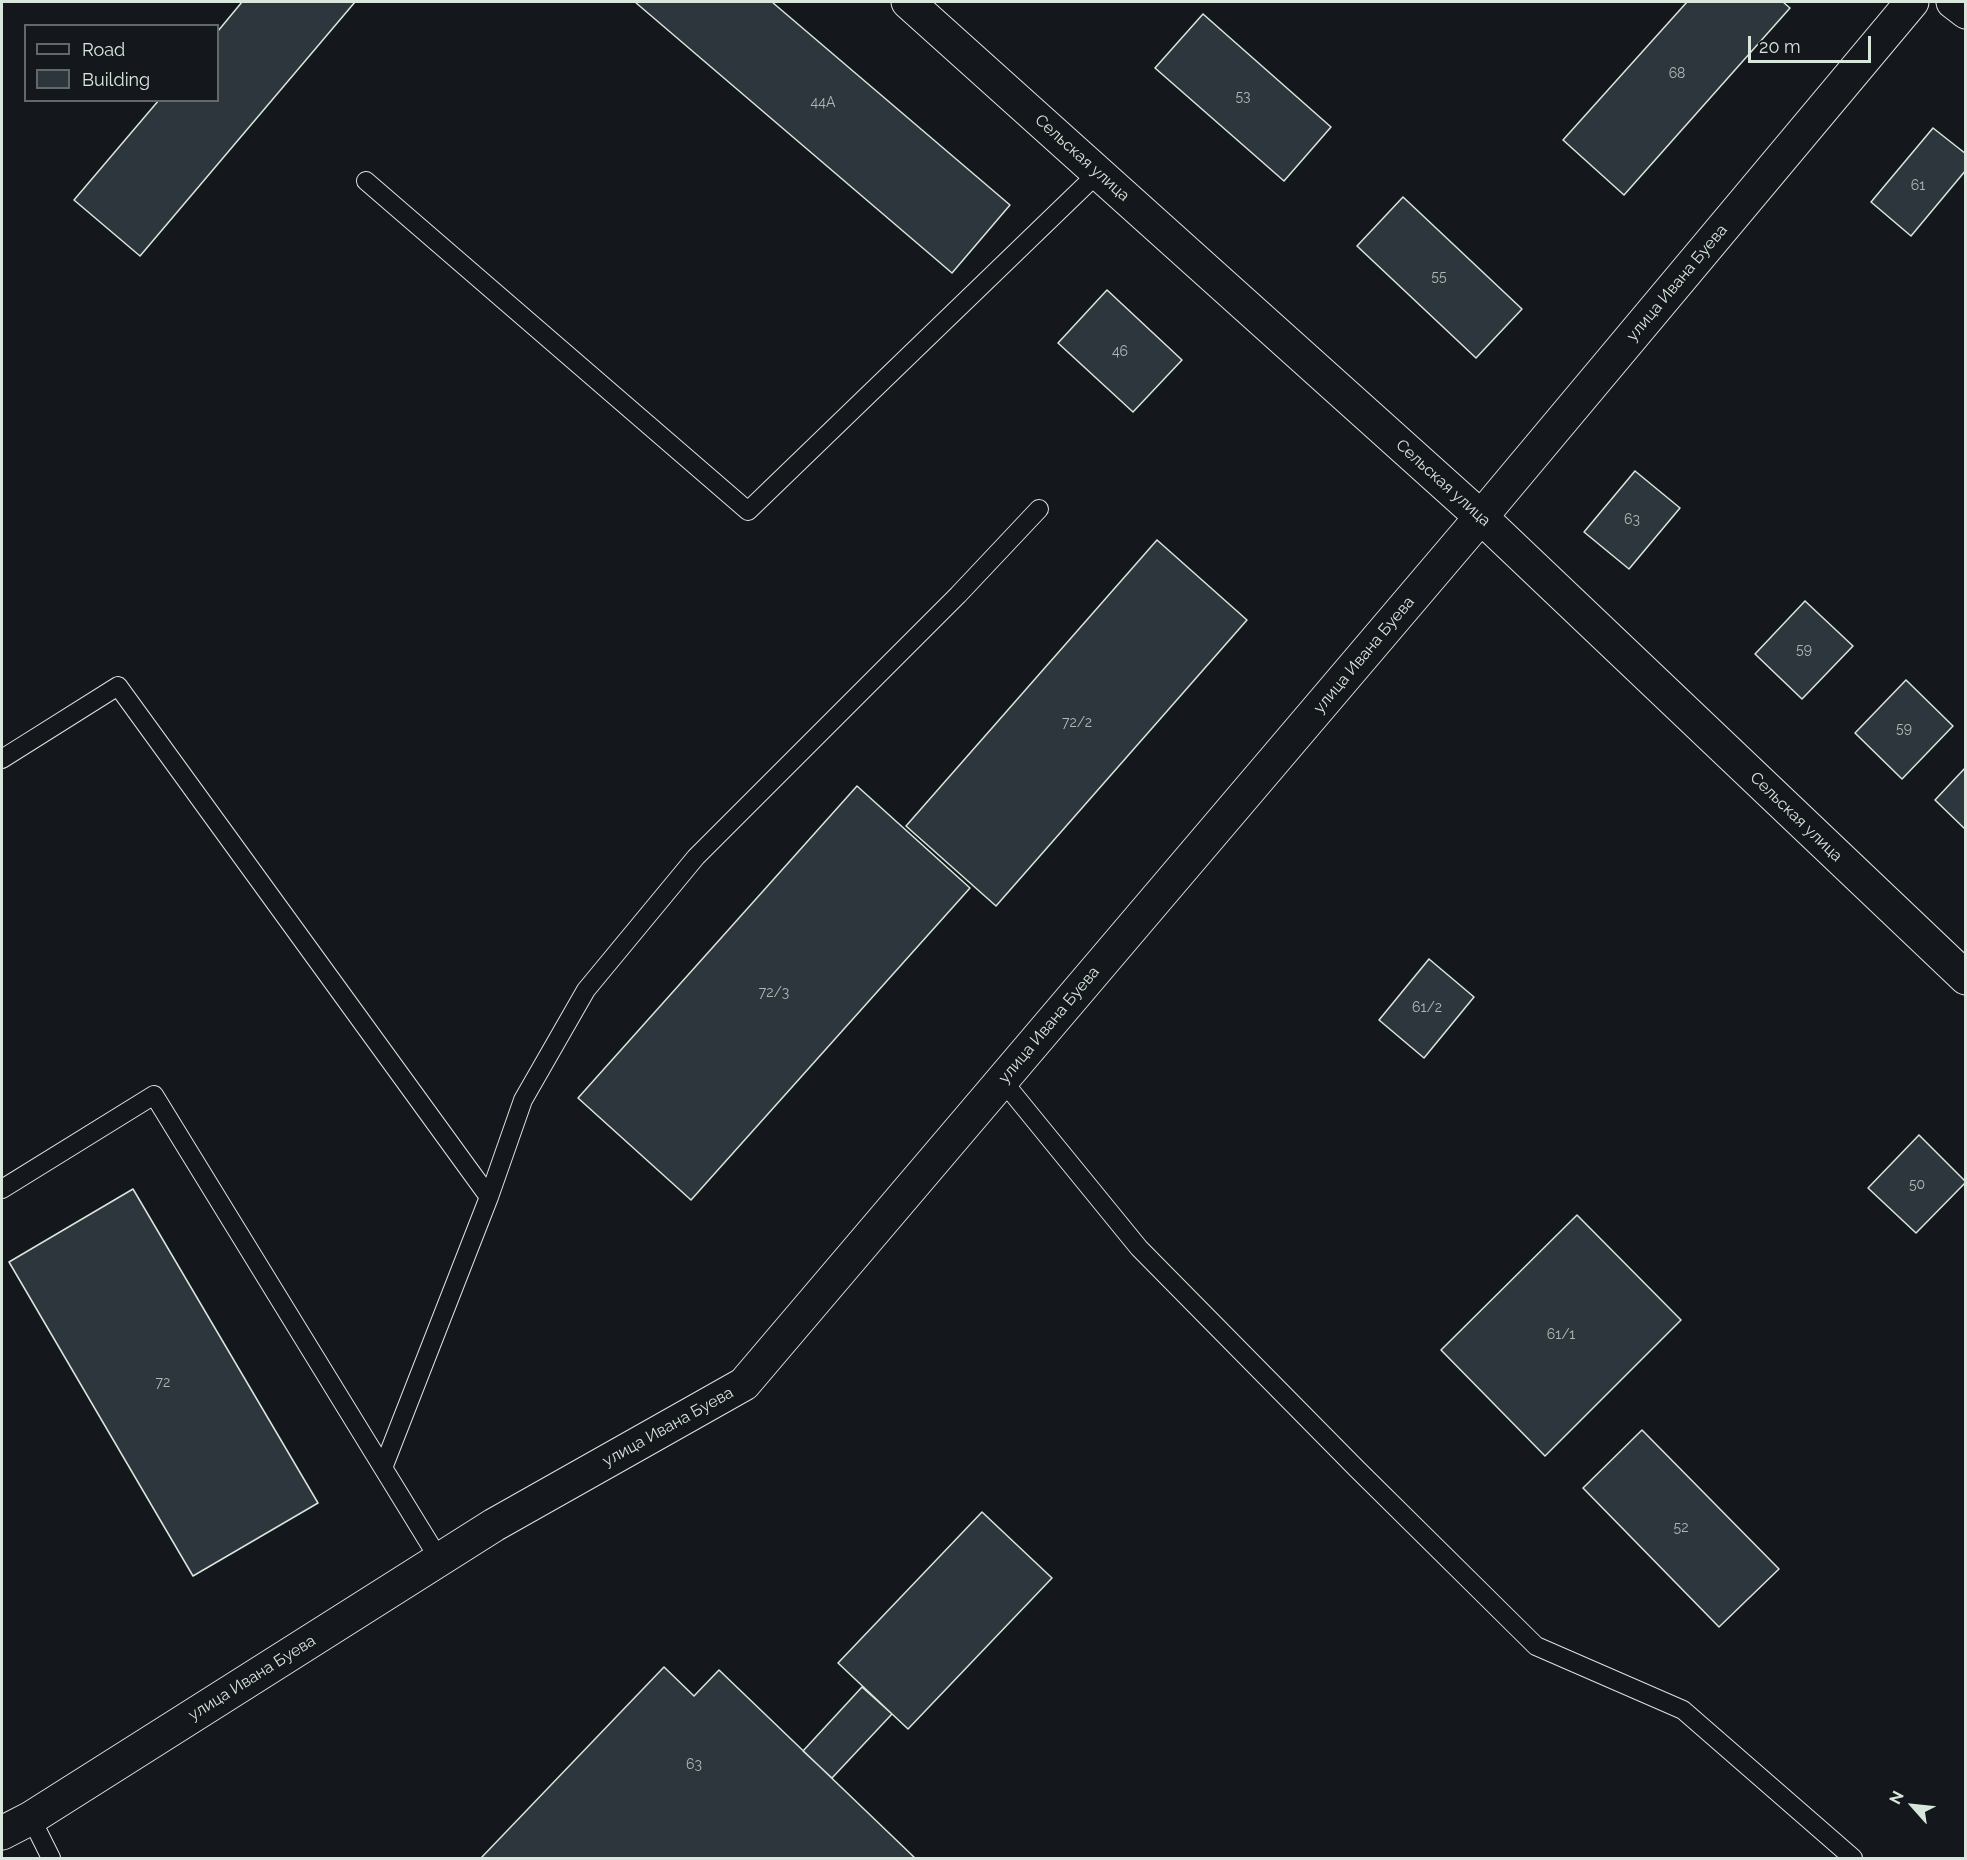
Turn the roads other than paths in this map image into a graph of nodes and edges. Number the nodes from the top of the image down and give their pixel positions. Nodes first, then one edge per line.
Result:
1 (908, 2) edge
2 (1912, 2) edge
3 (1953, 2) edge
4 (1965, 12) edge
5 (1098, 173) junction
6 (366, 181) dead end
7 (1039, 509) dead end
8 (1481, 517) junction
9 (2, 759) edge
10 (1965, 978) edge
11 (1002, 1080) junction
12 (2, 1189) edge
13 (489, 1197) junction
14 (383, 1468) junction
15 (439, 1559) junction
16 (31, 1818) junction
17 (2, 1833) edge
18 (51, 1858) edge
19 (1853, 1858) edge

1 - 5 street, Сельская улица
2 - 8 street, улица Ивана Буева
3 - 4 street
5 - 6 lane
5 - 8 street, Сельская улица
7 - 13 lane
8 - 10 street, Сельская улица
8 - 11 street, улица Ивана Буева
9 - 13 lane
11 - 15 street, улица Ивана Буева
11 - 19 lane
12 - 14 lane
13 - 14 lane
14 - 15 lane
15 - 16 street, улица Ивана Буева
16 - 17 street, улица Ивана Буева
16 - 18 lane

